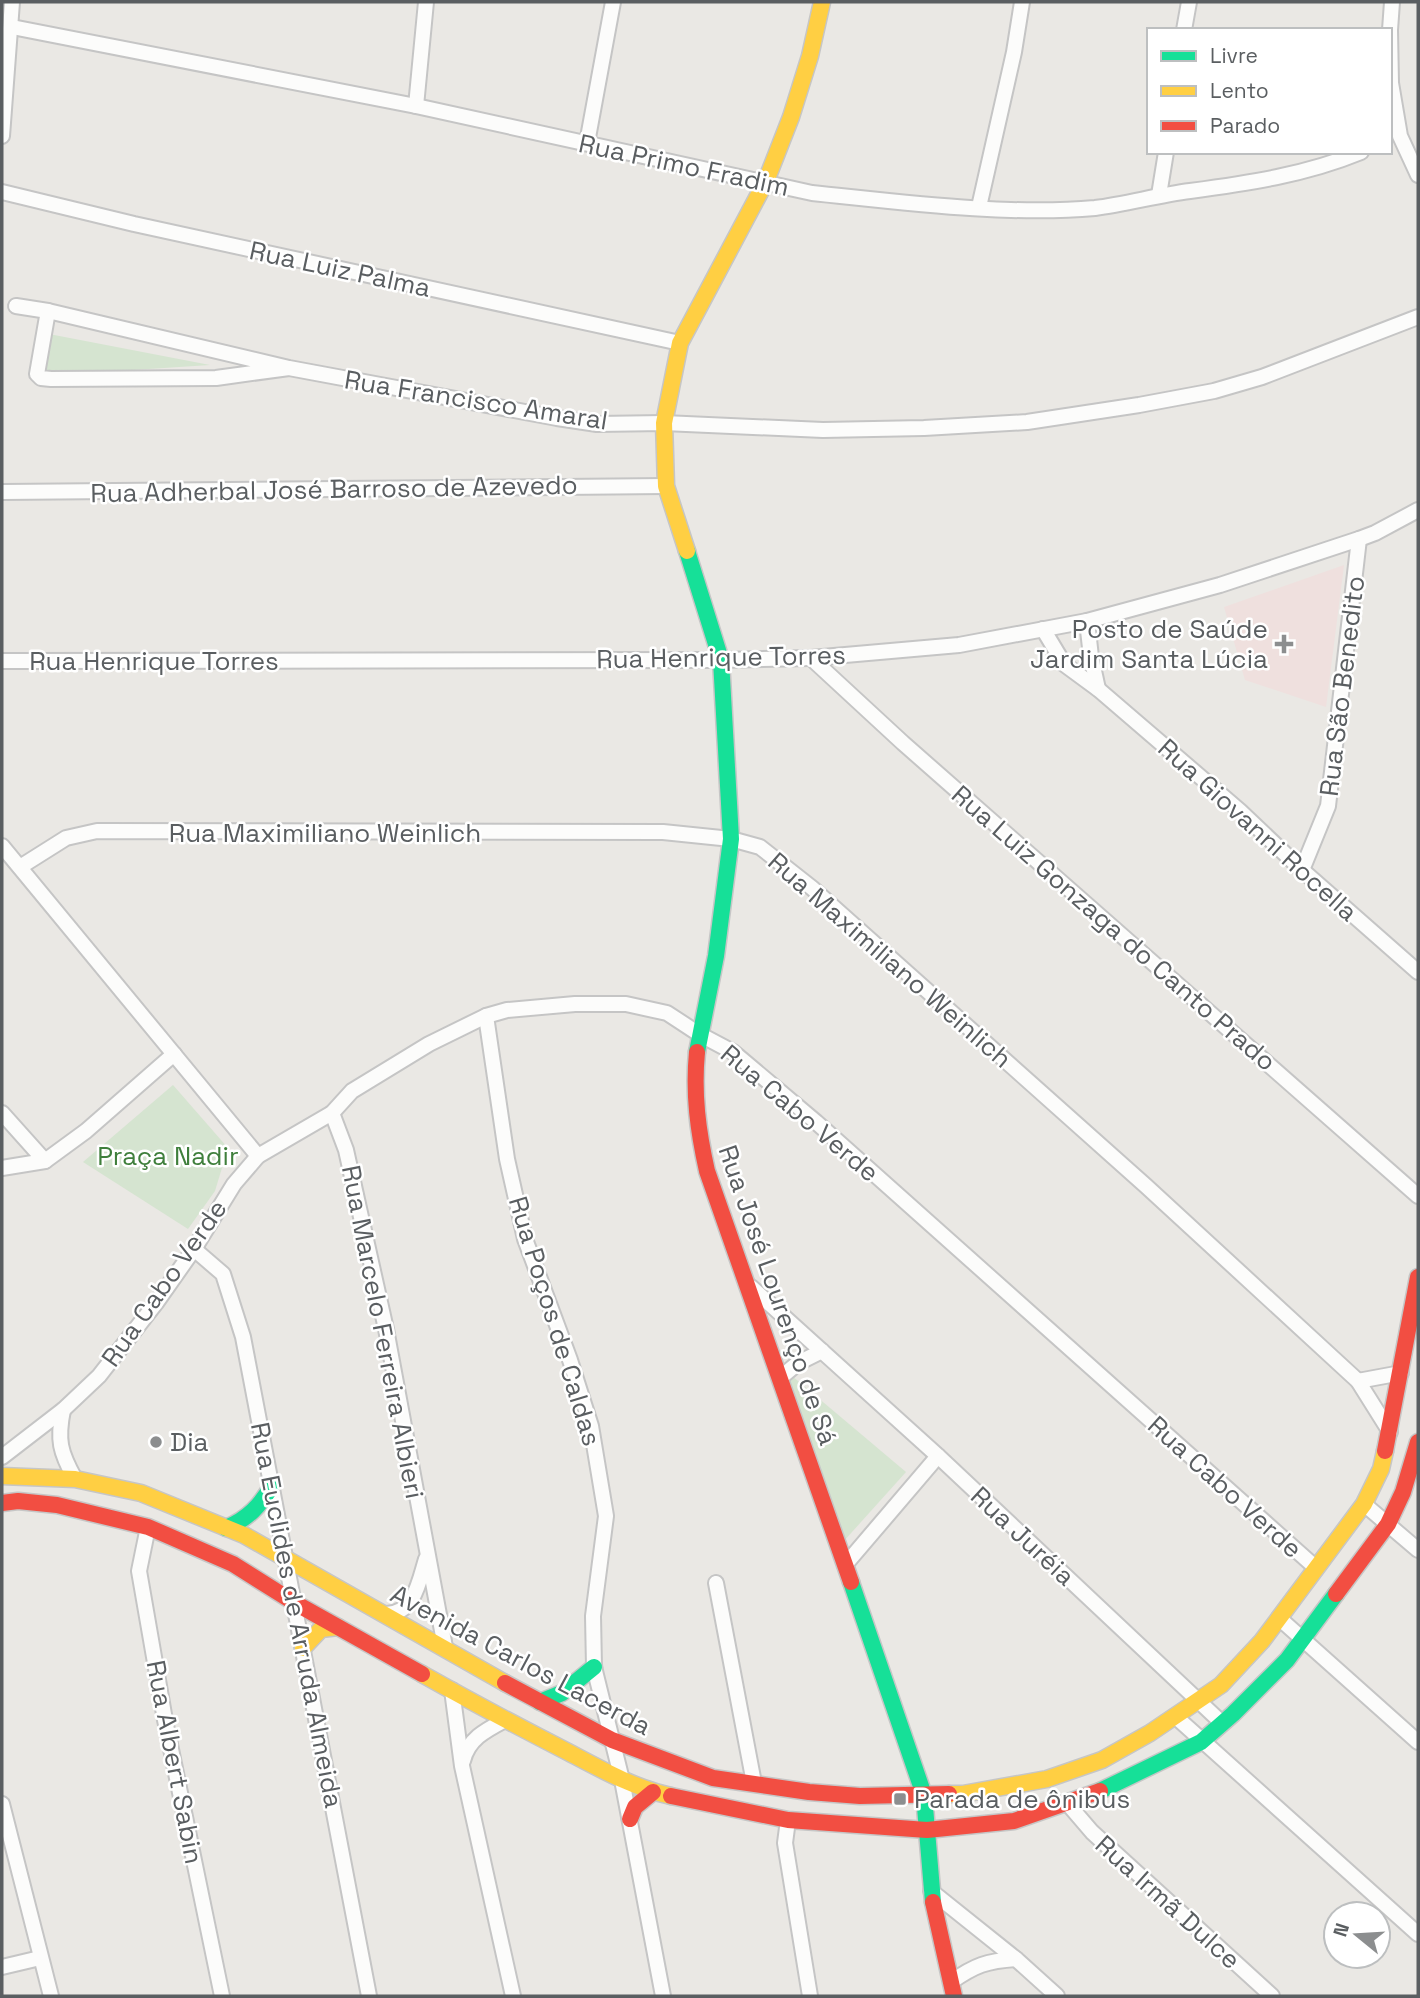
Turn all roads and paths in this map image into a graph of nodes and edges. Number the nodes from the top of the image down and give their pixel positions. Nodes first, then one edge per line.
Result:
1 (12, 2) edge
2 (426, 2) edge
3 (612, 2) edge
4 (822, 2) edge
5 (1022, 2) edge
6 (1189, 2) edge
7 (1392, 2) edge
8 (12, 27) junction
9 (1185, 28) edge
10 (1390, 28) edge
11 (1392, 97) edge
12 (416, 106) junction
13 (2, 136) edge
14 (1395, 138) edge
15 (587, 143) junction
16 (1166, 154) edge
17 (1356, 154) edge
18 (1418, 175) edge
19 (766, 181) junction
20 (2, 192) edge
21 (1159, 195) junction
22 (979, 207) junction
23 (16, 306) dead end
24 (48, 311) junction
25 (1418, 317) edge
26 (680, 343) junction
27 (289, 368) junction
28 (664, 423) junction
29 (666, 486) junction
30 (2, 492) edge
31 (1418, 510) edge
32 (1359, 538) junction
33 (1087, 621) junction
34 (1043, 629) junction
35 (811, 658) junction
36 (721, 660) junction
37 (2, 661) edge
38 (1098, 689) junction
39 (731, 839) junction
40 (2, 846) edge
41 (20, 867) junction
42 (1301, 870) junction
43 (1418, 972) edge
44 (486, 1016) junction
45 (699, 1034) junction
46 (173, 1054) junction
47 (2, 1113) edge
48 (332, 1113) junction
49 (258, 1156) junction
50 (45, 1161) junction
51 (2, 1168) edge
52 (1418, 1196) edge
53 (194, 1249) junction
54 (1418, 1277) edge
55 (749, 1286) junction
56 (822, 1351) junction
57 (1401, 1373) junction
58 (780, 1378) junction
59 (1358, 1381) junction
60 (63, 1410) junction
61 (1390, 1432) junction
62 (1418, 1442) edge
63 (938, 1456) junction
64 (2, 1457) edge
65 (2, 1476) edge
66 (75, 1479) junction
67 (272, 1485) junction
68 (2, 1503) edge
69 (1364, 1504) junction
70 (1388, 1524) junction
71 (148, 1527) junction
72 (226, 1528) junction
73 (1418, 1550) edge
74 (427, 1554) junction
75 (287, 1560) junction
76 (845, 1564) junction
77 (1315, 1567) junction
78 (716, 1584) dead end
79 (295, 1603) junction
80 (386, 1614) junction
81 (1279, 1618) junction
82 (338, 1628) junction
83 (1303, 1639) junction
84 (445, 1647) junction
85 (303, 1648) junction
86 (594, 1667) junction
87 (452, 1690) junction
88 (1200, 1701) junction
89 (540, 1702) junction
90 (1176, 1717) junction
91 (505, 1720) junction
92 (1222, 1723) junction
93 (611, 1740) junction
94 (1201, 1742) junction
95 (1418, 1742) edge
96 (462, 1766) junction
97 (622, 1780) junction
98 (754, 1783) junction
99 (653, 1792) junction
100 (924, 1796) junction
101 (2, 1804) edge
102 (1068, 1804) junction
103 (629, 1819) junction
104 (4, 1820) edge
105 (788, 1820) junction
106 (927, 1830) junction
107 (931, 1891) junction
108 (1418, 1934) edge
109 (40, 1958) junction
110 (1016, 1959) junction
111 (2, 1966) edge
112 (953, 1989) edge
113 (51, 1996) edge
114 (222, 1996) edge
115 (369, 1996) edge
116 (513, 1996) edge
117 (663, 1996) edge
118 (810, 1996) edge
119 (1057, 1996) edge
120 (1272, 1996) edge

1 - 8 street
2 - 12 street
3 - 15 street
4 - 19 main road, Rua José Lourenço de Sá
5 - 22 street
6 - 9 street
7 - 10 street
8 - 12 street, Rua Primo Fradim
8 - 13 street
11 - 14 street
12 - 15 street, Rua Primo Fradim
14 - 18 street
15 - 19 street, Rua Primo Fradim
16 - 21 street
17 - 21 street, Rua Primo Fradim
19 - 22 street, Rua Primo Fradim
19 - 26 main road, Rua José Lourenço de Sá
20 - 26 street, Rua Luiz Palma
21 - 22 street, Rua Primo Fradim
23 - 24 street, Rua Francisco Amaral
24 - 27 street, Rua Francisco Amaral
24 - 27 street, Rua Francisco Amaral
25 - 28 street, Rua Francisco Amaral
26 - 28 main road, Rua José Lourenço de Sá
27 - 28 street, Rua Francisco Amaral
28 - 29 main road, Rua José Lourenço de Sá
29 - 30 street, Rua Adherbal José Barroso de Azevedo
29 - 36 main road, Rua José Lourenço de Sá
31 - 32 street, Rua Henrique Torres
32 - 33 street, Rua Henrique Torres
32 - 42 street, Rua São Benedito
33 - 34 street, Rua Henrique Torres
33 - 38 street
34 - 35 street, Rua Henrique Torres
34 - 38 street, Rua Giovanni Rocella
35 - 36 street, Rua Henrique Torres
35 - 52 street, Rua Luiz Gonzaga do Canto Prado
36 - 37 street, Rua Henrique Torres
36 - 39 main road, Rua José Lourenço de Sá
38 - 42 street, Rua Giovanni Rocella
39 - 41 street, Rua Maximiliano Weinlich
39 - 45 main road, Rua José Lourenço de Sá
39 - 59 street, Rua Maximiliano Weinlich
40 - 41 street
41 - 46 street
42 - 43 street, Rua Giovanni Rocella
44 - 45 street, Rua Cabo Verde
44 - 48 street, Rua Cabo Verde
44 - 86 street, Rua Poços de Caldas
45 - 55 main road, Rua José Lourenço de Sá
45 - 77 street, Rua Cabo Verde
46 - 49 street
46 - 50 street
47 - 50 street
48 - 49 street, Rua Cabo Verde
48 - 74 street, Rua Marcelo Ferreira Albieri
49 - 53 street, Rua Cabo Verde
50 - 51 street
53 - 60 street, Rua Cabo Verde
53 - 67 street, Rua Euclides de Arruda Almeida
54 - 57 main road, Avenida Carlos Lacerda
55 - 56 street, Rua Juréia
55 - 58 main road, Rua José Lourenço de Sá
56 - 58 street
56 - 63 street, Rua Juréia
57 - 59 street
57 - 61 main road, Avenida Carlos Lacerda
58 - 76 main road, Rua José Lourenço de Sá
59 - 61 street, Rua Maximiliano Weinlich
60 - 64 street, Rua Cabo Verde
60 - 66 street
61 - 69 main road, Avenida Carlos Lacerda
62 - 70 main road
63 - 76 street
63 - 88 street, Rua Juréia
65 - 66 main road, Avenida Carlos Lacerda
66 - 72 main road, Avenida Carlos Lacerda
67 - 72 main road
67 - 75 street, Rua Euclides de Arruda Almeida
68 - 71 main road
69 - 70 street
69 - 77 main road, Avenida Carlos Lacerda
70 - 73 street
70 - 83 main road
71 - 79 main road
71 - 114 street, Rua Albert Sabin
72 - 75 main road, Avenida Carlos Lacerda
74 - 80 street, Rua Marcelo Ferreira Albieri
74 - 84 street, Rua Marcelo Ferreira Albieri
75 - 79 street, Rua Euclides de Arruda Almeida
75 - 80 main road, Avenida Carlos Lacerda
76 - 100 main road, Rua José Lourenço de Sá
77 - 81 main road, Avenida Carlos Lacerda
78 - 98 street
79 - 82 main road
79 - 85 street, Rua Euclides de Arruda Almeida
80 - 84 main road, Avenida Carlos Lacerda
81 - 83 street
81 - 88 main road, Avenida Carlos Lacerda
82 - 85 main road
82 - 87 main road
83 - 92 main road
83 - 95 street
84 - 89 main road, Avenida Carlos Lacerda
85 - 115 street, Rua Euclides de Arruda Almeida
86 - 89 main road
86 - 93 street, Rua Poços de Caldas
87 - 91 main road
87 - 96 street
88 - 90 main road, Avenida Carlos Lacerda
88 - 92 street, Rua Juréia
89 - 93 main road, Avenida Carlos Lacerda
90 - 94 street
90 - 100 main road, Avenida Carlos Lacerda
91 - 96 street
91 - 97 main road
92 - 94 main road
93 - 97 street, Rua Poços de Caldas
93 - 98 main road, Avenida Carlos Lacerda
94 - 102 main road
94 - 108 street
96 - 116 street
97 - 99 main road
97 - 103 street, Rua Poços de Caldas
98 - 100 main road, Avenida Carlos Lacerda
99 - 103 main road
99 - 105 main road
100 - 106 main road, Rua José Lourenço de Sá
101 - 104 street
102 - 106 main road
102 - 120 street, Rua Irmã Dulce
103 - 117 street, Rua Poços de Caldas
104 - 109 street
105 - 106 main road
105 - 118 street
106 - 107 main road, Rua José Lourenço de Sá
107 - 110 street
107 - 112 main road, Rua José Lourenço de Sá
109 - 111 street
109 - 113 street
110 - 112 street
110 - 119 street

